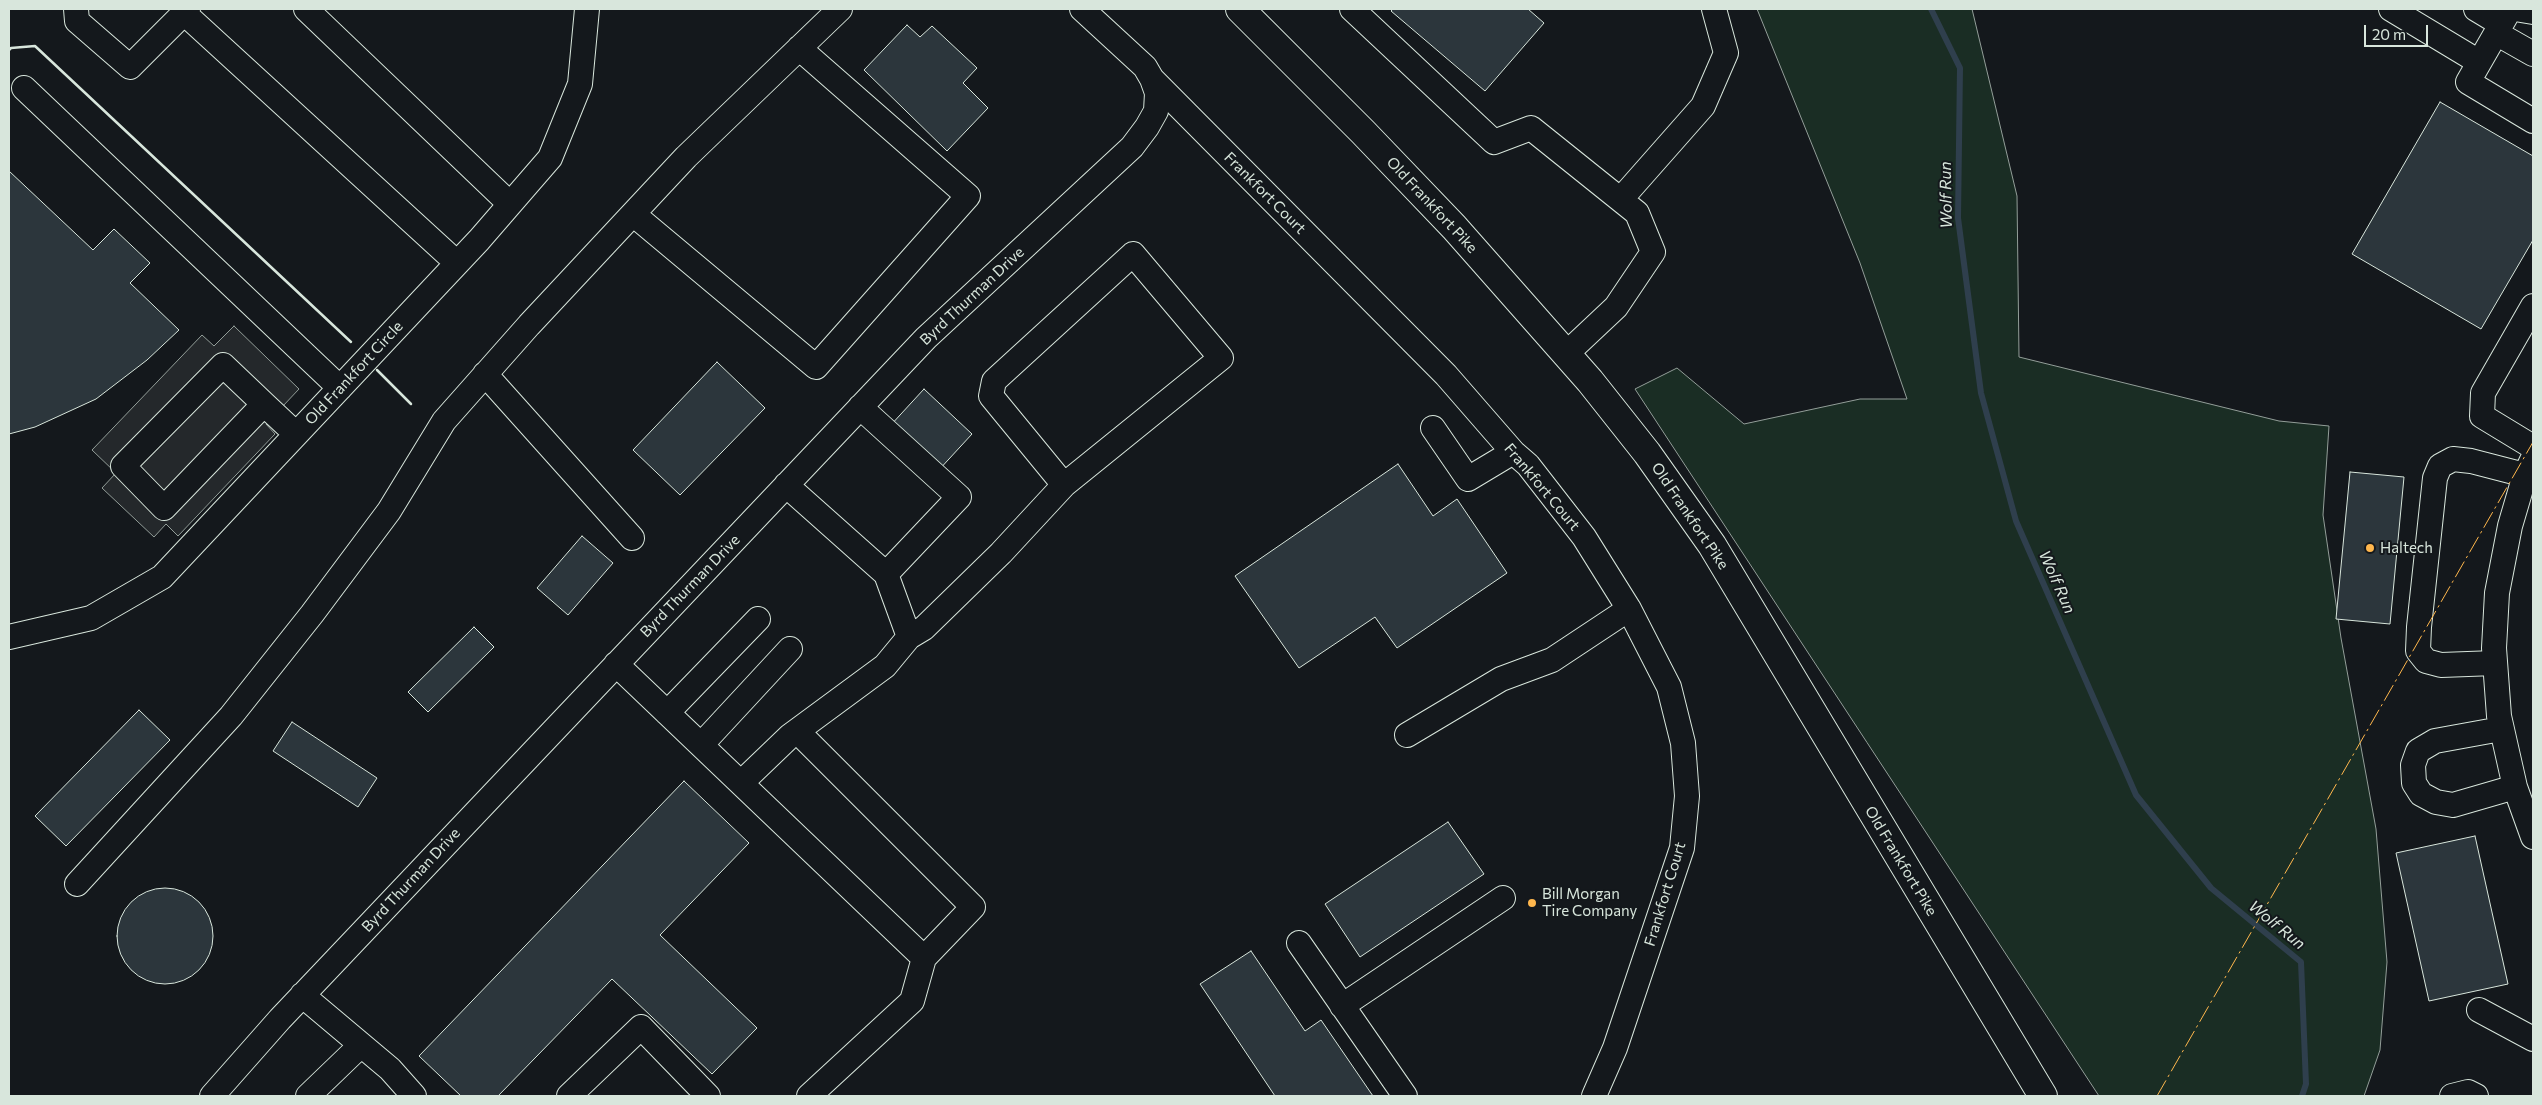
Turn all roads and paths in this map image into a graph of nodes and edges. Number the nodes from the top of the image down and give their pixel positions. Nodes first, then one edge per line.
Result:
1 (76, 9) edge
2 (306, 9) edge
3 (587, 9) edge
4 (840, 9) edge
5 (1082, 9) edge
6 (1240, 9) edge
7 (1352, 9) edge
8 (1714, 9) edge
9 (2391, 9) edge
10 (2476, 9) edge
11 (186, 11) edge
12 (2533, 12) edge
13 (2506, 19) edge
14 (799, 48) junction
15 (2533, 54) edge
16 (2480, 62) junction
17 (1152, 79) junction
18 (24, 88) dead end
19 (2533, 121) edge
20 (1620, 200) junction
21 (510, 204) junction
22 (633, 214) junction
23 (457, 263) junction
24 (2533, 306) edge
25 (1566, 354) junction
26 (485, 374) junction
27 (340, 388) junction
28 (264, 404) junction
29 (860, 407) junction
30 (1433, 428) dead end
31 (296, 434) junction
32 (2533, 446) edge
33 (1513, 452) junction
34 (2529, 466) edge
35 (1064, 484) junction
36 (786, 485) junction
37 (632, 538) dead end
38 (886, 574) junction
39 (1629, 609) junction
40 (758, 619) dead end
41 (9, 636) edge
42 (909, 637) junction
43 (790, 649) dead end
44 (2495, 662) junction
45 (616, 664) junction
46 (667, 713) junction
47 (2502, 729) junction
48 (797, 731) junction
49 (1407, 735) dead end
50 (701, 744) junction
51 (741, 783) junction
52 (2515, 786) junction
53 (2533, 838) edge
54 (77, 884) dead end
55 (1503, 898) dead end
56 (1299, 943) dead end
57 (924, 958) junction
58 (302, 995) junction
59 (1342, 1006) junction
60 (2479, 1010) dead end
61 (2533, 1039) edge
62 (361, 1045) junction
63 (212, 1096) edge
64 (308, 1096) edge
65 (414, 1096) edge
66 (570, 1096) edge
67 (708, 1096) edge
68 (809, 1096) edge
69 (1405, 1096) edge
70 (1594, 1096) edge
71 (2043, 1096) edge
72 (2452, 1096) edge
73 (2476, 1096) edge

1 - 11 street
2 - 21 street
3 - 21 street, Old Frankfort Circle
4 - 14 street
5 - 17 street, Frankfort Court
6 - 25 main road, Old Frankfort Pike
7 - 20 street
8 - 20 street
9 - 16 street
10 - 13 street
11 - 23 street
12 - 13 street
13 - 15 street
13 - 16 street
14 - 22 street
14 - 22 street
16 - 19 street
17 - 29 street, Byrd Thurman Drive
17 - 33 street, Frankfort Court
18 - 27 street
20 - 25 street
21 - 23 street, Old Frankfort Circle
22 - 26 street
23 - 27 street, Old Frankfort Circle
24 - 32 street
25 - 71 main road, Old Frankfort Pike
26 - 37 street
26 - 54 street
27 - 31 street, Old Frankfort Circle
28 - 28 street
28 - 31 street
29 - 36 street, Byrd Thurman Drive
29 - 38 street
30 - 33 street
31 - 41 street, Old Frankfort Circle
33 - 39 street, Frankfort Court
34 - 44 street
34 - 44 street
35 - 35 street
35 - 42 street
36 - 38 street
36 - 45 street, Byrd Thurman Drive
38 - 42 street
39 - 49 street
39 - 70 street, Frankfort Court
40 - 46 street
42 - 48 street
43 - 50 street
44 - 47 street
45 - 46 street
45 - 58 street, Byrd Thurman Drive
46 - 50 street
47 - 52 street
47 - 52 street
48 - 51 street
48 - 57 street
50 - 51 street
51 - 57 street
52 - 53 street
55 - 59 street
56 - 59 street
57 - 68 street
58 - 62 street
58 - 63 street, Byrd Thurman Drive
59 - 69 street
60 - 61 street
62 - 64 street
62 - 65 street
66 - 67 street
72 - 73 street

